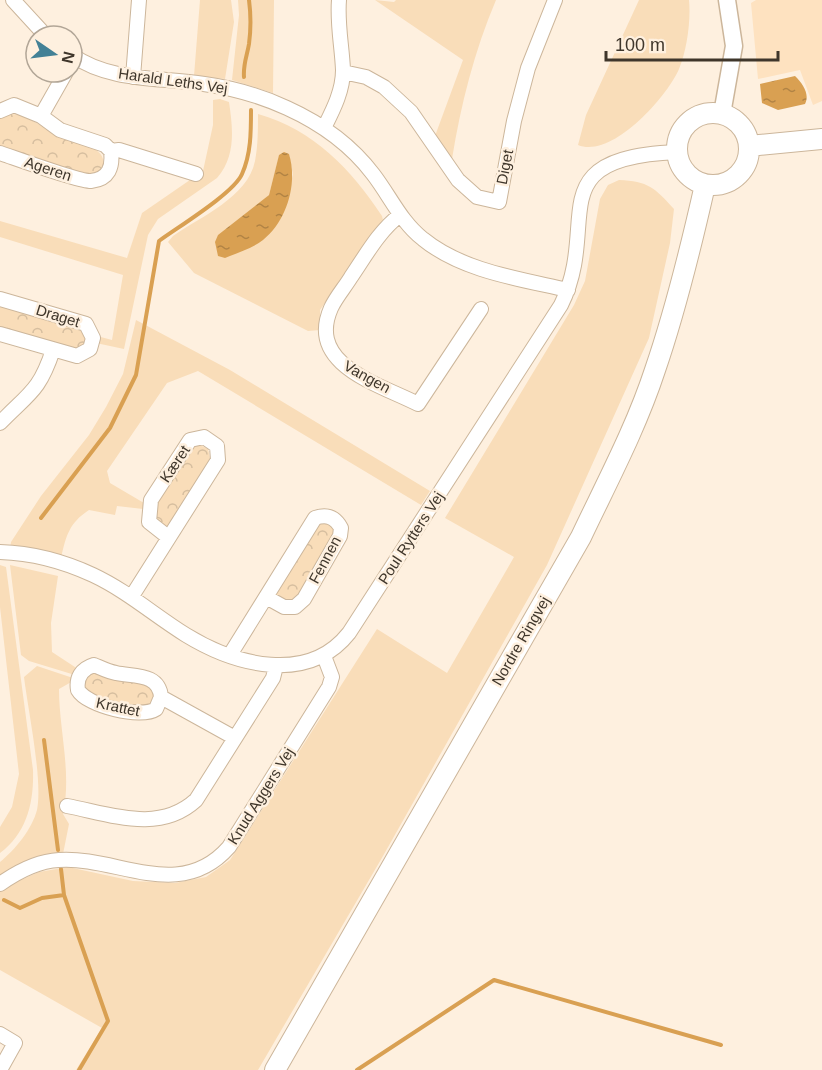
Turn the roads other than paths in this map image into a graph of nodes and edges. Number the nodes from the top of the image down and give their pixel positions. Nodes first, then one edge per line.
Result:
1 (13, 0) edge
2 (139, 0) edge
3 (339, 0) edge
4 (555, 0) edge
5 (731, 1) edge
6 (35, 24) edge
7 (84, 62) edge
8 (343, 72) junction
9 (133, 77) junction
10 (59, 84) edge
11 (0, 111) edge
12 (722, 114) junction
13 (41, 116) junction
14 (324, 128) junction
15 (822, 138) edge
16 (749, 146) junction
17 (111, 151) junction
18 (677, 152) junction
19 (0, 153) edge
20 (196, 174) dead end
21 (705, 185) junction
22 (400, 215) junction
23 (568, 290) junction
24 (0, 299) edge
25 (481, 309) dead end
26 (0, 334) edge
27 (53, 350) junction
28 (0, 423) edge
29 (168, 537) junction
30 (0, 552) edge
31 (132, 596) junction
32 (266, 597) junction
33 (231, 655) junction
34 (324, 656) junction
35 (276, 666) junction
36 (161, 697) junction
37 (235, 738) junction
38 (67, 806) dead end
39 (0, 884) edge
40 (0, 1034) edge
41 (0, 1070) edge
42 (274, 1070) edge

1 - 6 street
2 - 9 street
3 - 8 street
4 - 8 street, Diget
5 - 12 street
7 - 9 street, Harald Leths Vej
8 - 14 street
9 - 14 street, Harald Leths Vej
10 - 13 street
11 - 13 street
12 - 16 main road
12 - 18 main road
13 - 17 street
14 - 22 street, Harald Leths Vej
15 - 16 main road
16 - 21 main road
17 - 19 street, Ageren
17 - 20 street
18 - 21 main road
18 - 23 street, Poul Rytters Vej
21 - 42 main road, Nordre Ringvej
22 - 23 street, Harald Leths Vej
22 - 25 street, Vangen
23 - 34 street, Poul Rytters Vej
24 - 27 street, Draget
26 - 27 street, Draget
27 - 28 street
29 - 29 street, Kæret
29 - 31 street, Kæret
30 - 31 street, Poul Rytters Vej
31 - 33 street, Poul Rytters Vej
32 - 32 street, Fennen
32 - 33 street, Fennen
33 - 35 street, Poul Rytters Vej
34 - 35 street, Poul Rytters Vej
34 - 39 street, Knud Aggers Vej
35 - 37 street
36 - 36 street, Krattet
36 - 37 street, Krattet
37 - 38 street
40 - 41 street

